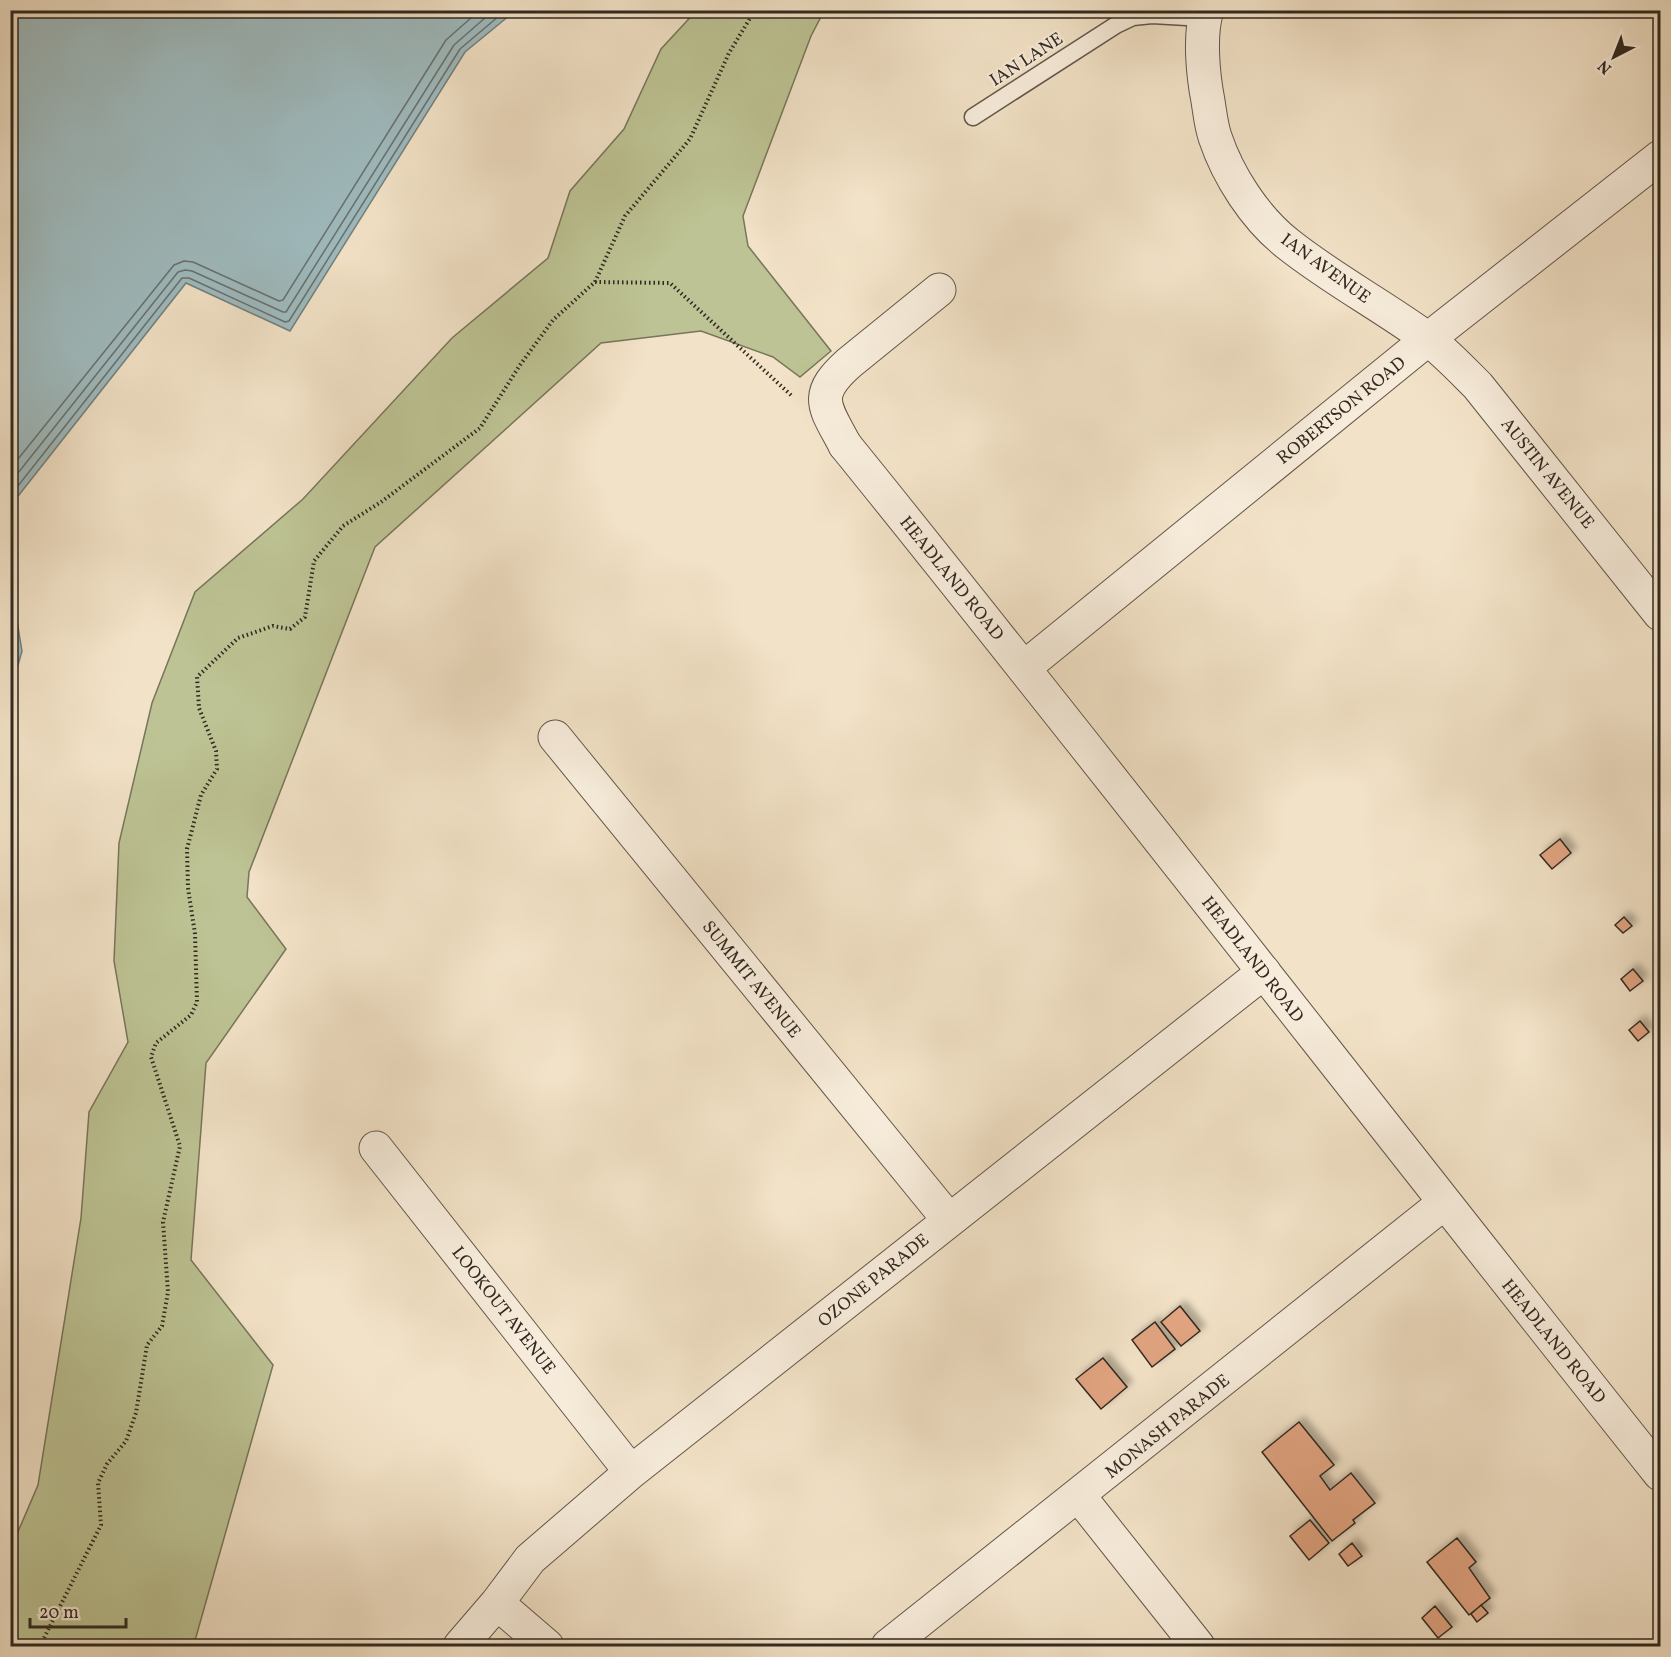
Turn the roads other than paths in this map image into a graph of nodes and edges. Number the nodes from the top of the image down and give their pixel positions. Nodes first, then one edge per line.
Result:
1 (1205, 14) edge
2 (973, 117) dead end
3 (1660, 157) edge
4 (939, 290) dead end
5 (1428, 339) junction
6 (1660, 614) edge
7 (1025, 668) junction
8 (555, 737) dead end
9 (1264, 972) junction
10 (376, 1148) dead end
11 (1444, 1203) junction
12 (949, 1220) junction
13 (632, 1473) junction
14 (1660, 1474) edge
15 (1079, 1496) junction
16 (497, 1603) junction
17 (460, 1647) edge
18 (547, 1647) edge
19 (888, 1647) edge
20 (1198, 1647) edge

1 - 2 lane, IAN LANE
1 - 5 street, IAN AVENUE
3 - 5 street, ROBERTSON ROAD
4 - 7 street, HEADLAND ROAD
5 - 6 street, AUSTIN AVENUE
5 - 7 street, ROBERTSON ROAD
7 - 9 street, HEADLAND ROAD
8 - 12 street, SUMMIT AVENUE
9 - 11 street, HEADLAND ROAD
9 - 12 street, OZONE PARADE
10 - 13 street, LOOKOUT AVENUE
11 - 14 street, HEADLAND ROAD
11 - 15 street, MONASH PARADE
12 - 13 street, OZONE PARADE
13 - 16 street, OZONE PARADE
15 - 19 street, MONASH PARADE
15 - 20 street
16 - 17 street
16 - 18 street

